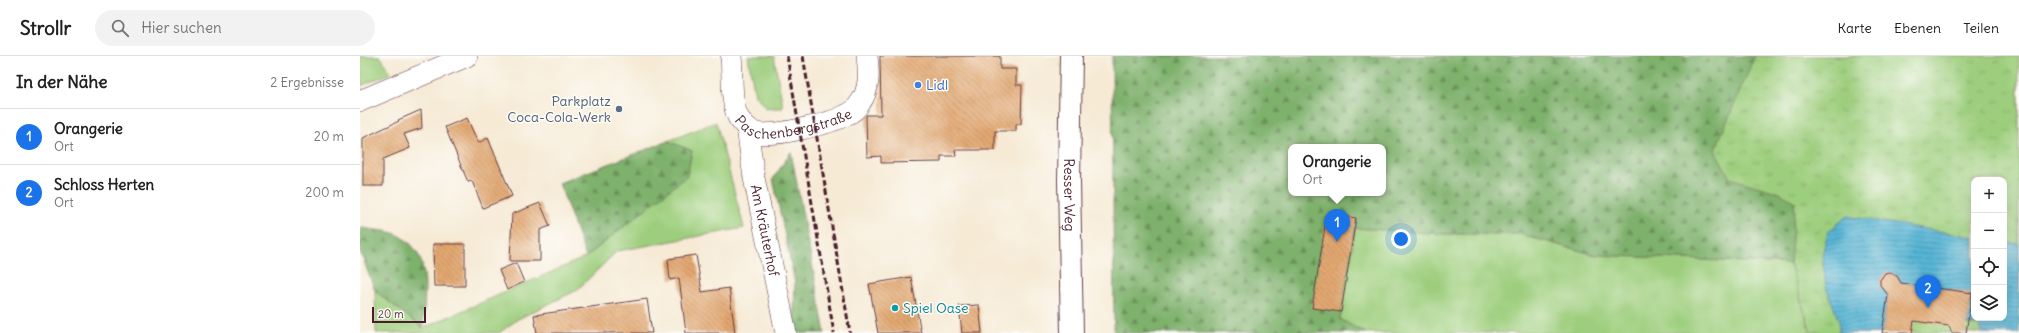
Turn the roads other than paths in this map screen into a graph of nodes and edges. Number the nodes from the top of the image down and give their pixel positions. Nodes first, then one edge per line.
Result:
1 (467, 56) edge
2 (731, 56) edge
3 (867, 56) edge
4 (1071, 56) edge
5 (360, 101) edge
6 (747, 127) junction
7 (786, 333) edge
8 (1072, 333) edge

1 - 5 street
2 - 6 street, Paschenbergstraße
3 - 6 street, Paschenbergstraße
4 - 8 main road, Resser Weg
6 - 7 street, Am Kräuterhof

